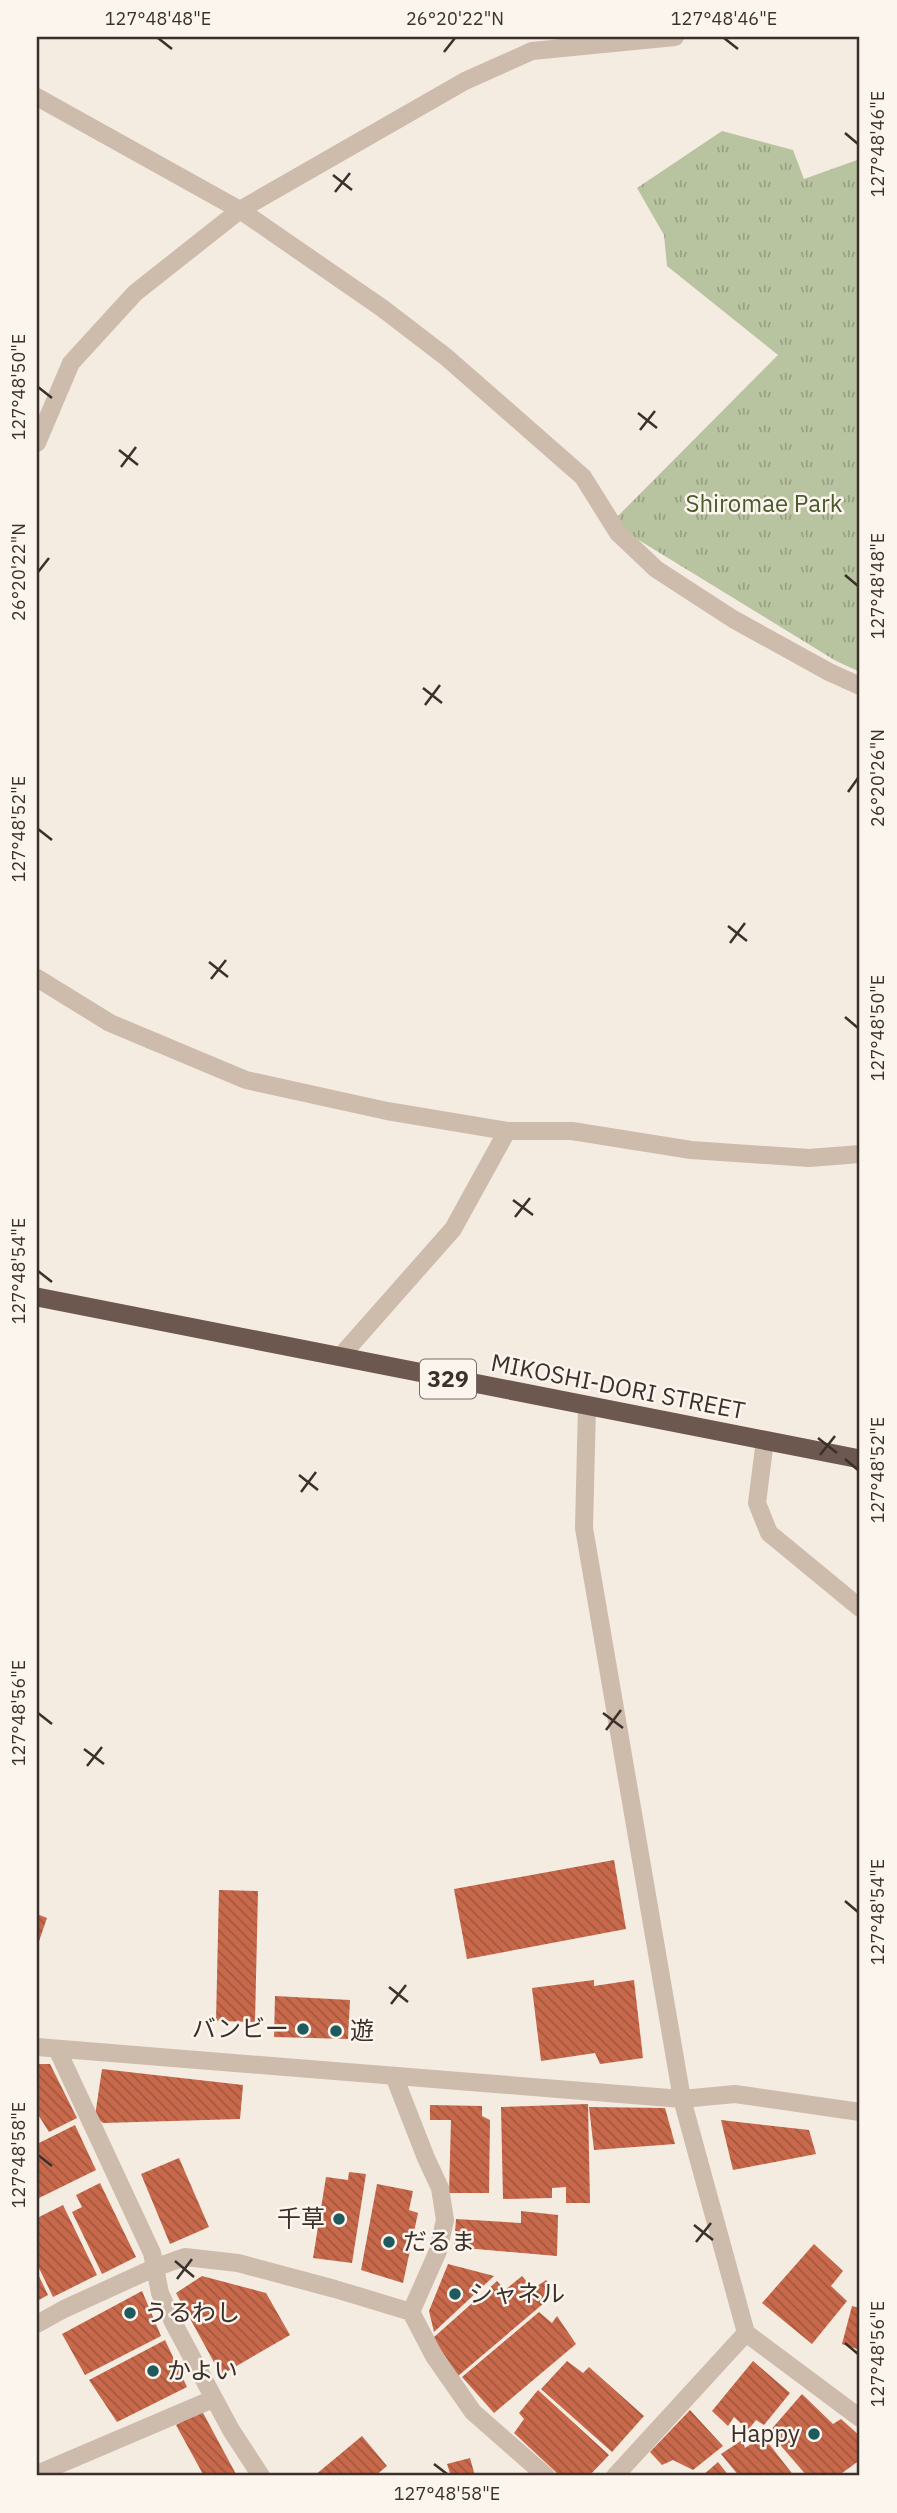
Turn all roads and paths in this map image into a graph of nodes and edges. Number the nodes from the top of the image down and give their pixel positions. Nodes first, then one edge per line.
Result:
1 (675, 37) edge
2 (37, 97) edge
3 (240, 210) junction
4 (37, 443) edge
5 (860, 686) edge
6 (37, 978) edge
7 (507, 1131) junction
8 (860, 1154) edge
9 (37, 1297) edge
10 (340, 1357) junction
11 (587, 1407) junction
12 (765, 1440) junction
13 (860, 1459) edge
14 (860, 1608) edge
15 (37, 2048) edge
16 (57, 2049) junction
17 (394, 2076) junction
18 (682, 2099) junction
19 (860, 2112) edge
20 (154, 2268) junction
21 (411, 2312) junction
22 (37, 2324) edge
23 (746, 2333) junction
24 (213, 2399) junction
25 (860, 2418) edge
26 (37, 2474) edge
27 (261, 2476) edge
28 (545, 2476) edge
29 (615, 2476) edge

1 - 3 street
2 - 3 street
3 - 4 street
3 - 5 street
6 - 7 street
7 - 8 street
7 - 10 street
9 - 10 highway, MIKOSHI-DORI STREET / 329
10 - 11 highway, MIKOSHI-DORI STREET / 329
11 - 12 highway, MIKOSHI-DORI STREET / 329
11 - 18 street
12 - 13 highway, MIKOSHI-DORI STREET / 329
12 - 14 street
15 - 16 street
16 - 17 street
16 - 20 street
17 - 18 street
17 - 21 street
18 - 19 street
18 - 23 street
20 - 21 street
20 - 22 street
20 - 24 street
21 - 28 street
23 - 25 street
23 - 29 street
24 - 26 street
24 - 27 street

